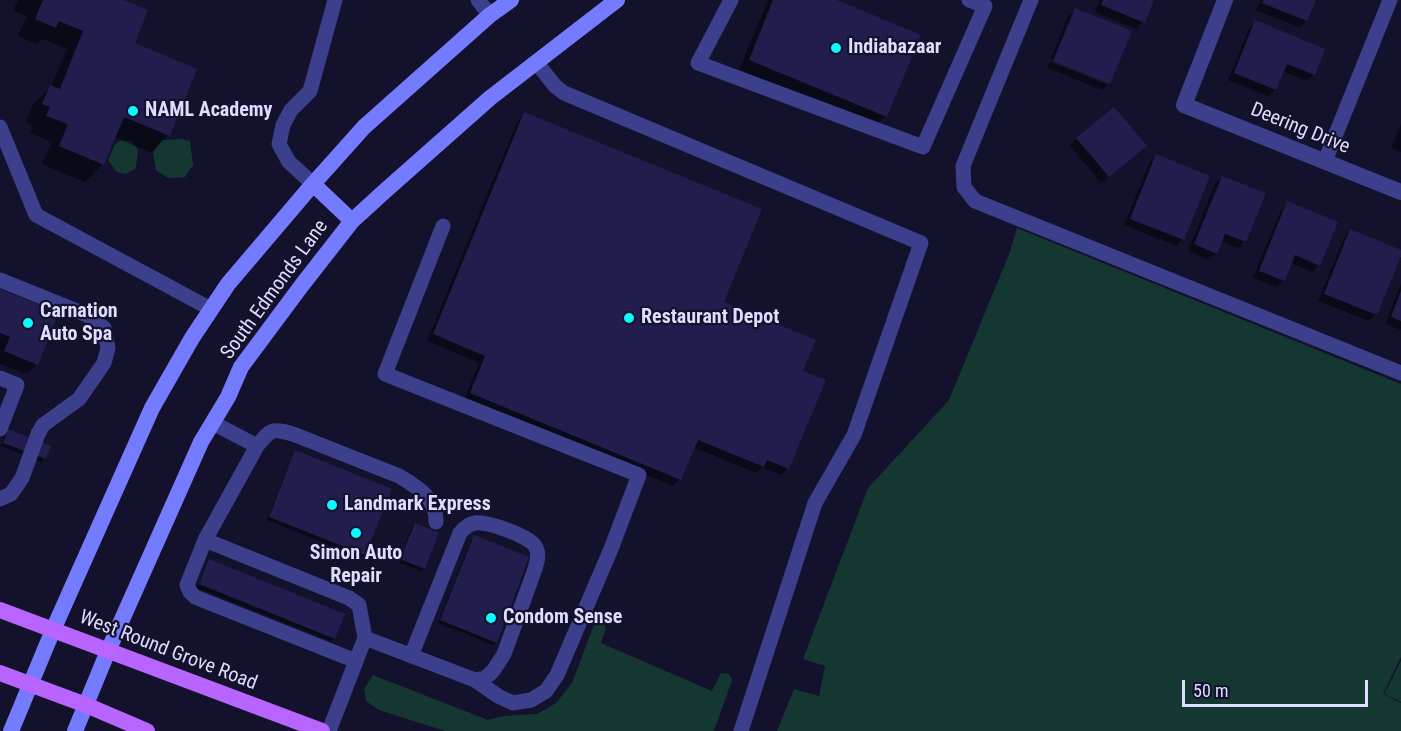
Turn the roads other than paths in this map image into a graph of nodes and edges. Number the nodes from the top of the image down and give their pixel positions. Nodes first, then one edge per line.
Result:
1 (335, 0) edge
2 (478, 0) edge
3 (511, 0) edge
4 (616, 0) edge
5 (731, 0) edge
6 (969, 0) edge
7 (1031, 0) edge
8 (1225, 0) edge
9 (1389, 0) edge
10 (490, 15) junction
11 (536, 62) junction
12 (0, 127) edge
13 (1325, 161) junction
14 (313, 184) junction
15 (1401, 192) edge
16 (352, 221) junction
17 (443, 226) dead end
18 (0, 280) edge
19 (212, 309) junction
20 (1401, 373) edge
21 (0, 378) edge
22 (213, 423) junction
23 (0, 429) edge
24 (257, 446) junction
25 (0, 499) edge
26 (436, 522) dead end
27 (205, 540) junction
28 (0, 610) edge
29 (53, 630) junction
30 (365, 638) junction
31 (108, 651) junction
32 (411, 656) junction
33 (356, 661) junction
34 (0, 673) edge
35 (475, 680) junction
36 (30, 685) junction
37 (86, 705) junction
38 (11, 731) edge
39 (75, 731) edge
40 (147, 731) edge
41 (322, 731) edge
42 (329, 731) edge
43 (741, 731) edge

1 - 14 lane
2 - 10 lane
3 - 10 main road, South Edmonds Lane
4 - 11 main road, South Edmonds Lane
5 - 6 lane
7 - 20 lane
8 - 13 street, Deering Drive
9 - 13 lane
10 - 14 main road, South Edmonds Lane
11 - 16 main road, South Edmonds Lane
11 - 43 lane
12 - 19 lane
13 - 15 street, Deering Drive
14 - 16 main road
14 - 19 main road, South Edmonds Lane
16 - 22 main road, South Edmonds Lane
17 - 35 lane
18 - 25 lane
19 - 29 main road, South Edmonds Lane
21 - 23 lane
22 - 24 lane
22 - 31 main road, South Edmonds Lane
24 - 26 lane
24 - 27 lane
27 - 30 lane
27 - 33 lane
28 - 29 main road, West Round Grove Road
29 - 31 main road, West Round Grove Road
29 - 36 main road, South Edmonds Lane
30 - 32 lane
30 - 33 lane
31 - 37 main road, South Edmonds Lane
31 - 41 main road, West Round Grove Road
32 - 35 lane
32 - 35 lane
33 - 42 lane
34 - 36 main road
36 - 37 main road
36 - 38 main road, South Edmonds Lane
37 - 39 main road, South Edmonds Lane
37 - 40 main road

